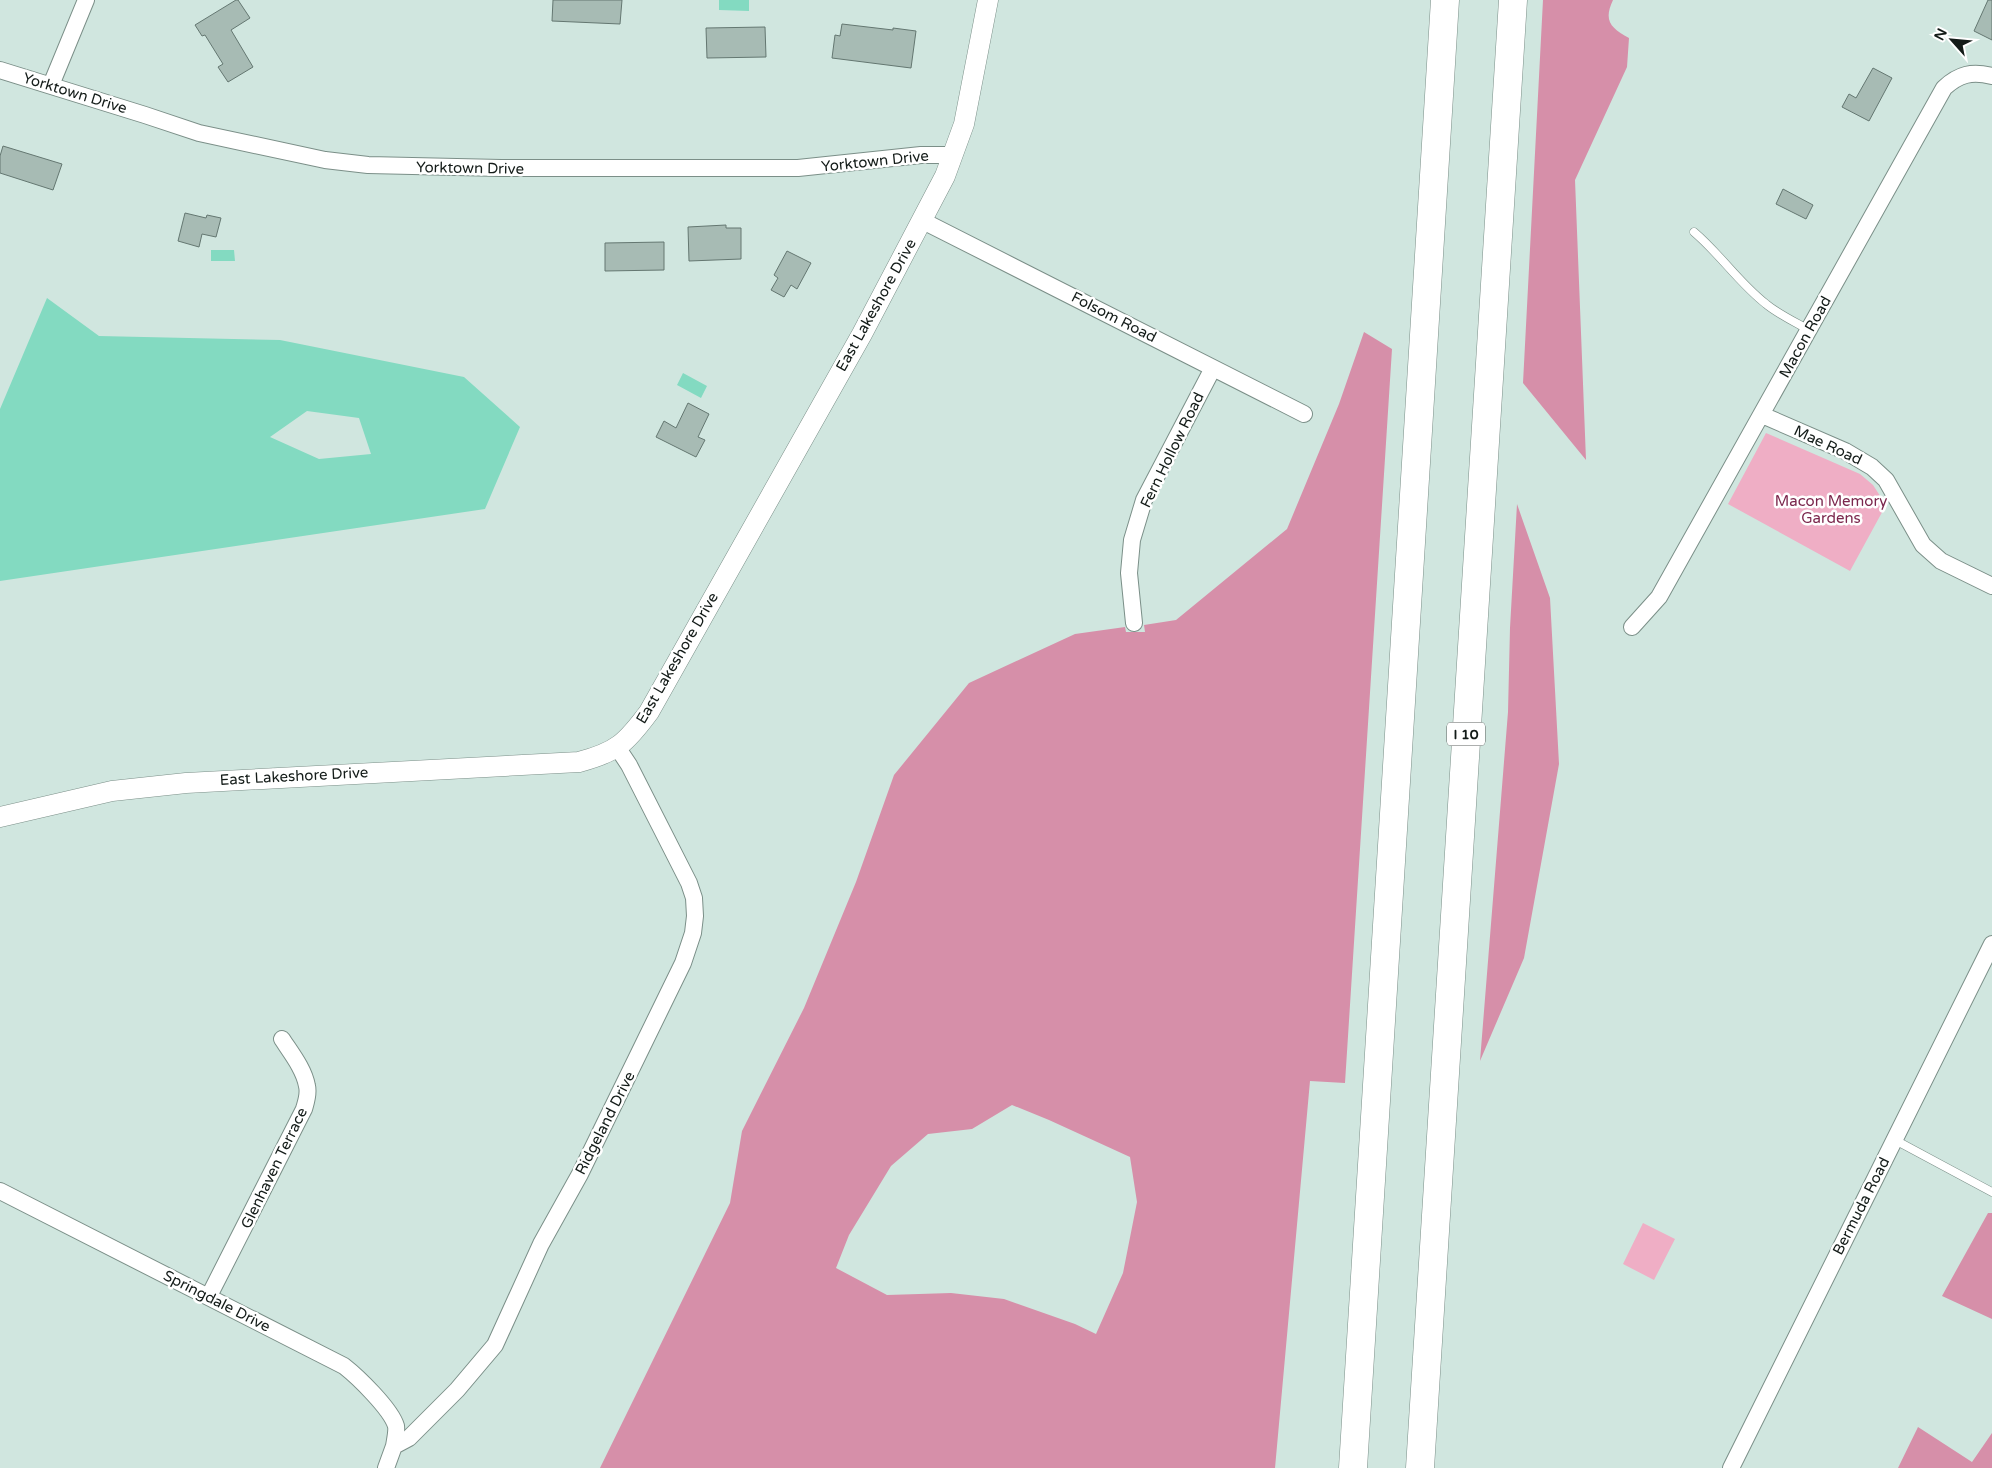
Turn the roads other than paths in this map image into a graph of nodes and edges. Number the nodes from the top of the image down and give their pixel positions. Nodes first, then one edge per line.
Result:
1 (86, 0) edge
2 (988, 0) edge
3 (1446, 0) edge
4 (1513, 0) edge
5 (0, 70) edge
6 (1992, 76) edge
7 (51, 85) junction
8 (953, 155) junction
9 (923, 221) junction
10 (1694, 232) dead end
11 (1809, 330) junction
12 (1213, 368) junction
13 (1304, 414) dead end
14 (1762, 415) junction
15 (1992, 586) edge
16 (1134, 623) dead end
17 (1632, 627) dead end
18 (617, 748) junction
19 (0, 817) edge
20 (1992, 944) edge
21 (282, 1039) dead end
22 (1895, 1140) junction
23 (0, 1191) edge
24 (1992, 1192) edge
25 (209, 1296) junction
26 (394, 1446) junction
27 (386, 1468) edge
28 (1353, 1468) edge
29 (1420, 1468) edge
30 (1730, 1468) edge

1 - 7 street
2 - 8 street, East Lakeshore Drive
3 - 28 highway
4 - 29 highway, I 10
5 - 7 street, Yorktown Drive
6 - 11 street, Macon Road
7 - 8 street, Yorktown Drive
8 - 9 street, East Lakeshore Drive
9 - 12 street, Folsom Road
9 - 18 street, East Lakeshore Drive
10 - 11 lane
11 - 14 street, Macon Road
12 - 13 street, Folsom Road
12 - 16 street, Fern Hollow Road
14 - 15 street, Mae Road
14 - 17 street, Macon Road
18 - 19 street, East Lakeshore Drive
18 - 26 street, Ridgeland Drive
20 - 22 street, Bermuda Road
21 - 25 street, Glenhaven Terrace
22 - 24 lane
22 - 30 street, Bermuda Road
23 - 25 street, Springdale Drive
25 - 26 street, Springdale Drive
26 - 27 street

